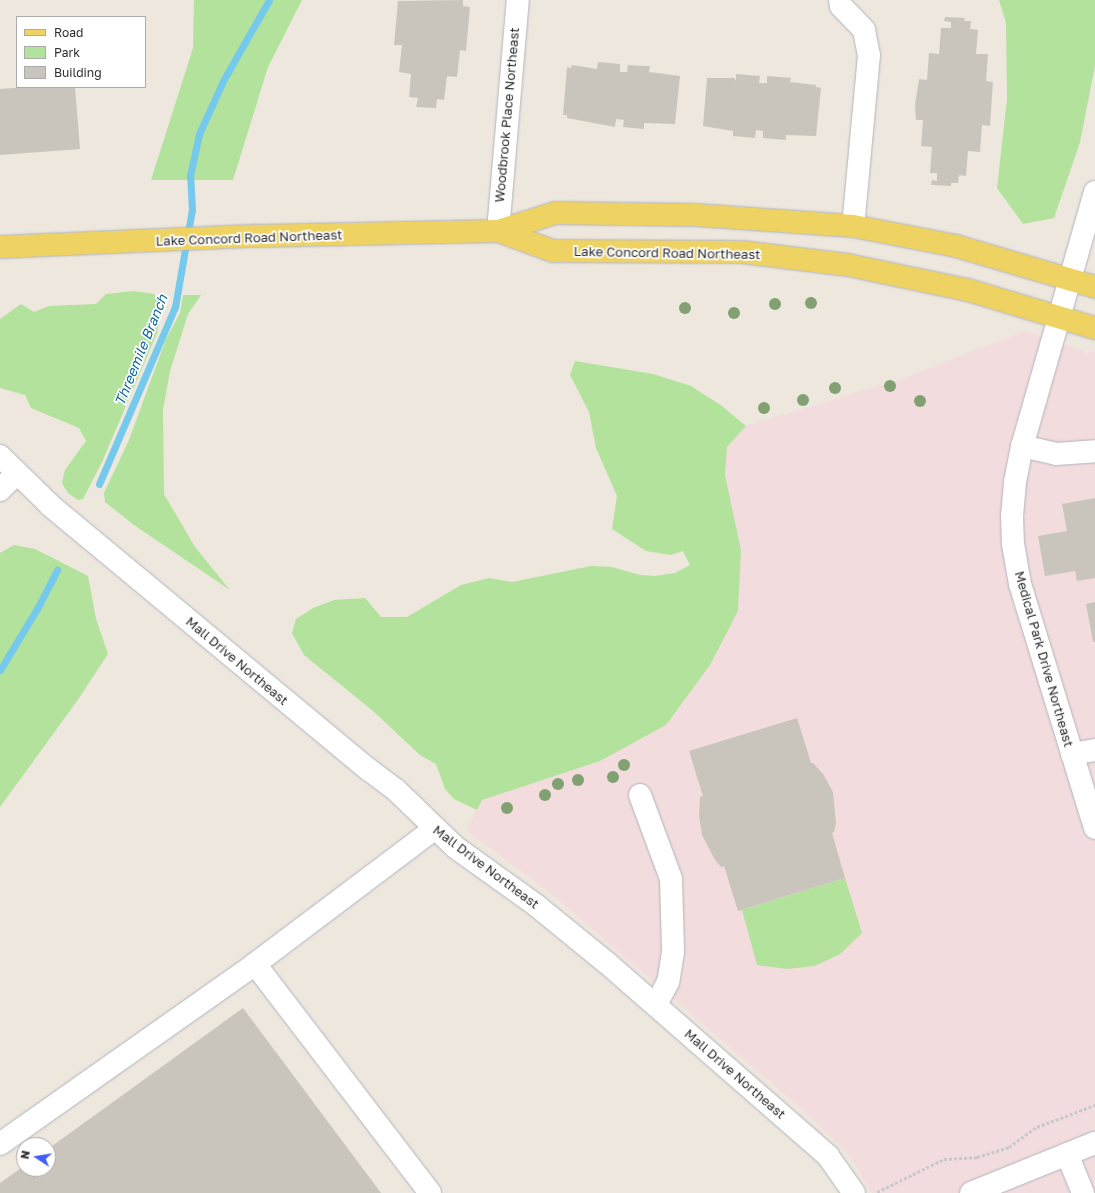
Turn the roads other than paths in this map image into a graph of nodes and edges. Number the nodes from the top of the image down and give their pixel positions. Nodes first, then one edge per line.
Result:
1 (518, 0) edge
2 (840, 0) edge
3 (1095, 192) edge
4 (853, 226) junction
5 (498, 231) junction
6 (0, 247) edge
7 (1070, 278) junction
8 (1095, 287) edge
9 (1059, 315) junction
10 (1095, 328) edge
11 (1022, 446) junction
12 (1095, 451) edge
13 (0, 456) edge
14 (17, 473) junction
15 (0, 490) edge
16 (1095, 750) edge
17 (1072, 754) junction
18 (640, 795) dead end
19 (1095, 828) edge
20 (434, 829) junction
21 (255, 964) junction
22 (656, 1005) junction
23 (1095, 1143) edge
24 (0, 1144) edge
25 (1067, 1154) junction
26 (430, 1193) edge
27 (854, 1193) edge
28 (971, 1193) edge
29 (1084, 1193) edge

1 - 5 street, Woodbrook Place Northeast
2 - 4 street
3 - 7 street, Medical Park Drive Northeast
4 - 5 main road, Lake Concord Road Northeast
4 - 7 main road, Lake Concord Road Northeast
5 - 6 main road, Lake Concord Road Northeast
5 - 9 main road, Lake Concord Road Northeast
7 - 8 main road, Lake Concord Road Northeast
7 - 9 street, Medical Park Drive Northeast
9 - 10 main road, Lake Concord Road Northeast
9 - 11 street, Medical Park Drive Northeast
11 - 12 street
11 - 17 street, Medical Park Drive Northeast
13 - 14 street, Mall Drive Northeast
14 - 15 street
14 - 20 street, Mall Drive Northeast
16 - 17 street
17 - 19 street, Medical Park Drive Northeast
18 - 22 street
20 - 21 street
20 - 22 street, Mall Drive Northeast
21 - 24 street
21 - 26 street
22 - 27 street, Mall Drive Northeast
23 - 25 street
25 - 28 street
25 - 29 street

